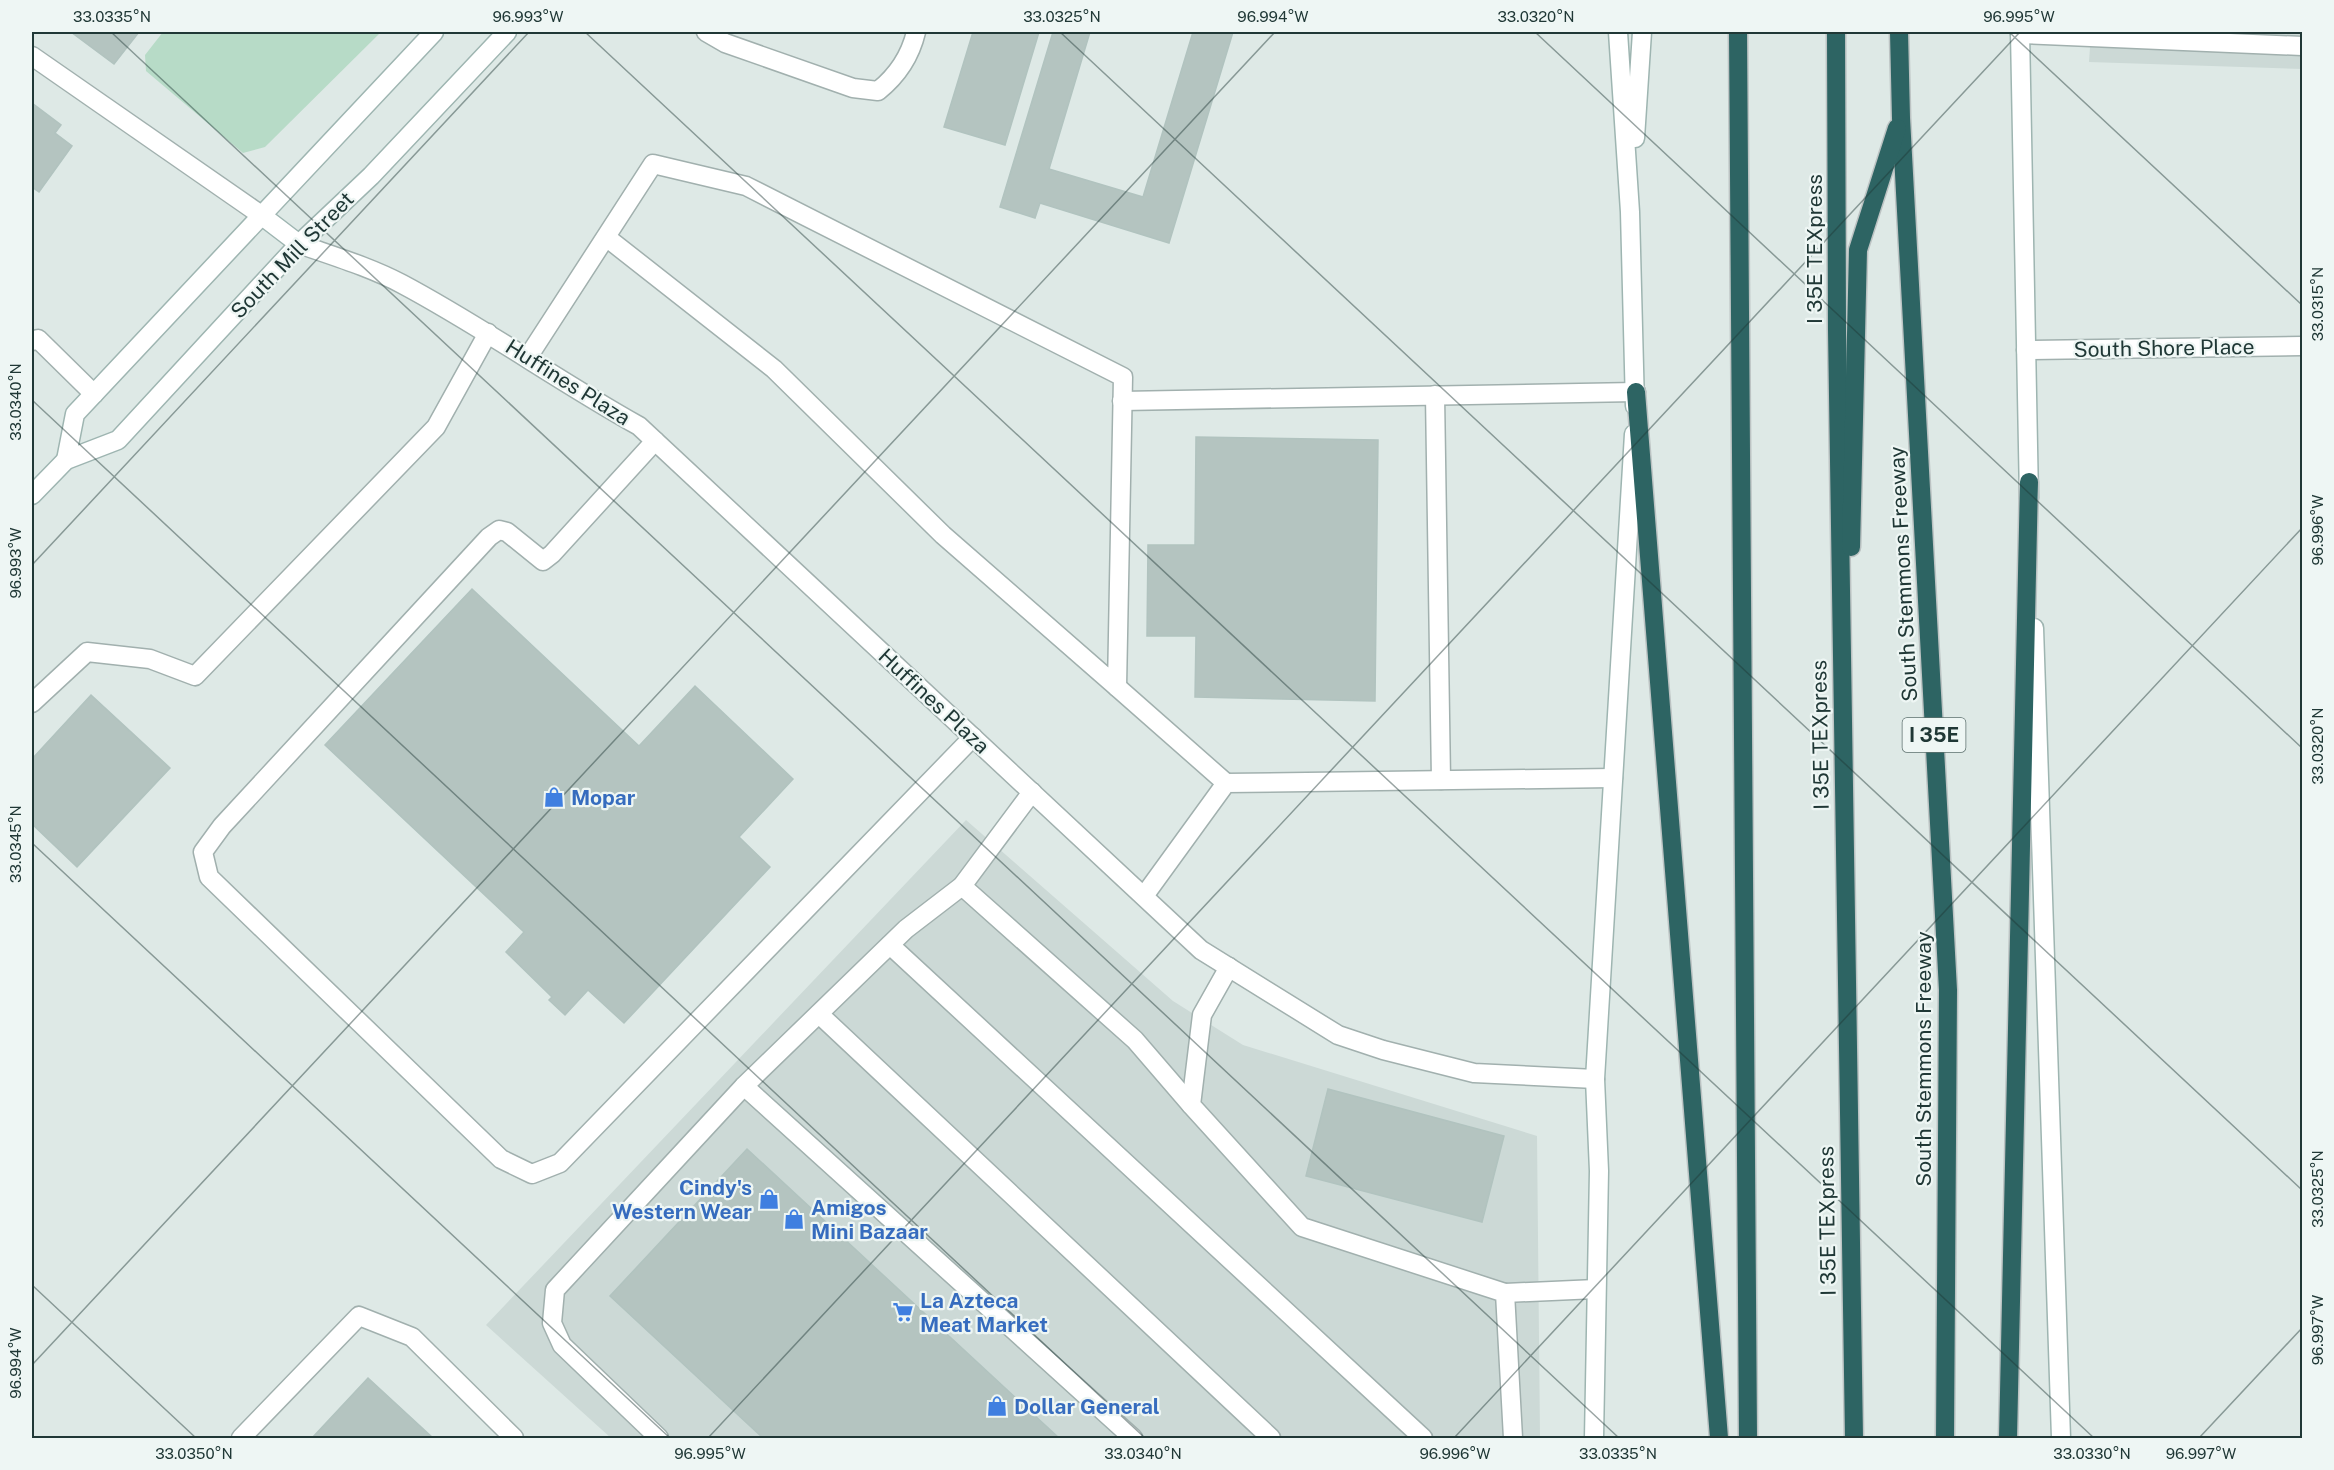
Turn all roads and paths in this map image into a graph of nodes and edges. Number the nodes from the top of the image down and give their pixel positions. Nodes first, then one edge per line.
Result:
1 (434, 32) edge
2 (507, 32) edge
3 (706, 32) edge
4 (916, 32) edge
5 (1618, 32) edge
6 (1642, 32) edge
7 (1738, 32) edge
8 (1836, 32) edge
9 (1899, 32) edge
10 (2020, 32) edge
11 (2302, 46) edge
12 (32, 56) edge
13 (1901, 118) junction
14 (1630, 212) junction
15 (261, 215) junction
16 (606, 237) junction
17 (299, 244) junction
18 (488, 333) junction
19 (32, 341) edge
20 (2302, 346) edge
21 (2026, 350) junction
22 (528, 357) junction
23 (1636, 392) junction
24 (94, 394) junction
25 (1435, 395) junction
26 (1122, 401) junction
27 (656, 441) junction
28 (66, 460) junction
29 (2029, 482) junction
30 (32, 495) edge
31 (1118, 687) junction
32 (32, 703) edge
33 (972, 737) junction
34 (1613, 778) junction
35 (1441, 780) junction
36 (1226, 783) junction
37 (1032, 792) junction
38 (962, 886) junction
39 (1144, 897) junction
40 (890, 945) junction
41 (1229, 967) junction
42 (819, 1014) junction
43 (1595, 1079) junction
44 (744, 1086) junction
45 (1191, 1106) junction
46 (1848, 1107) junction
47 (1596, 1289) junction
48 (1505, 1293) junction
49 (242, 1438) edge
50 (514, 1438) edge
51 (658, 1438) edge
52 (1133, 1438) edge
53 (1271, 1438) edge
54 (1423, 1438) edge
55 (1513, 1438) edge
56 (1594, 1438) edge
57 (1719, 1438) edge
58 (1748, 1438) edge
59 (1854, 1438) edge
60 (1945, 1438) edge
61 (2008, 1438) edge
62 (2061, 1438) edge

1 - 15 main road
2 - 17 main road, South Mill Street
3 - 4 main road
5 - 14 main road
6 - 14 main road
7 - 58 highway
8 - 46 highway, I 35E TEXpress
9 - 13 highway, South Stemmons Freeway / I 35E
10 - 11 main road
10 - 21 main road
12 - 15 main road, Huffines Plaza
13 - 46 highway
13 - 60 highway, South Stemmons Freeway / I 35E
14 - 23 main road
15 - 17 main road, Huffines Plaza
15 - 24 main road
16 - 22 main road
16 - 26 main road
16 - 31 main road
17 - 18 main road, Huffines Plaza
17 - 28 main road, South Mill Street
18 - 22 main road, Huffines Plaza
18 - 32 main road
19 - 24 main road
20 - 21 main road, South Shore Place
21 - 29 main road
22 - 27 main road, Huffines Plaza
23 - 25 main road
23 - 34 main road
23 - 57 highway
24 - 28 main road
25 - 26 main road
25 - 35 main road
26 - 31 main road
27 - 33 main road, Huffines Plaza
27 - 33 main road
28 - 30 main road, South Mill Street
29 - 61 highway
29 - 62 main road
31 - 36 main road
33 - 37 main road, Huffines Plaza
34 - 35 main road
34 - 43 main road
35 - 36 main road
36 - 39 main road
37 - 38 main road
37 - 39 main road, Huffines Plaza
38 - 40 main road
38 - 45 main road
39 - 41 main road, Huffines Plaza
40 - 42 main road
40 - 54 main road
41 - 43 main road, Huffines Plaza
41 - 45 main road
42 - 44 main road
42 - 53 main road
43 - 47 main road
44 - 51 main road
44 - 52 main road
45 - 48 main road
46 - 59 highway, I 35E TEXpress
47 - 48 main road
47 - 56 main road
48 - 55 main road
49 - 50 main road

